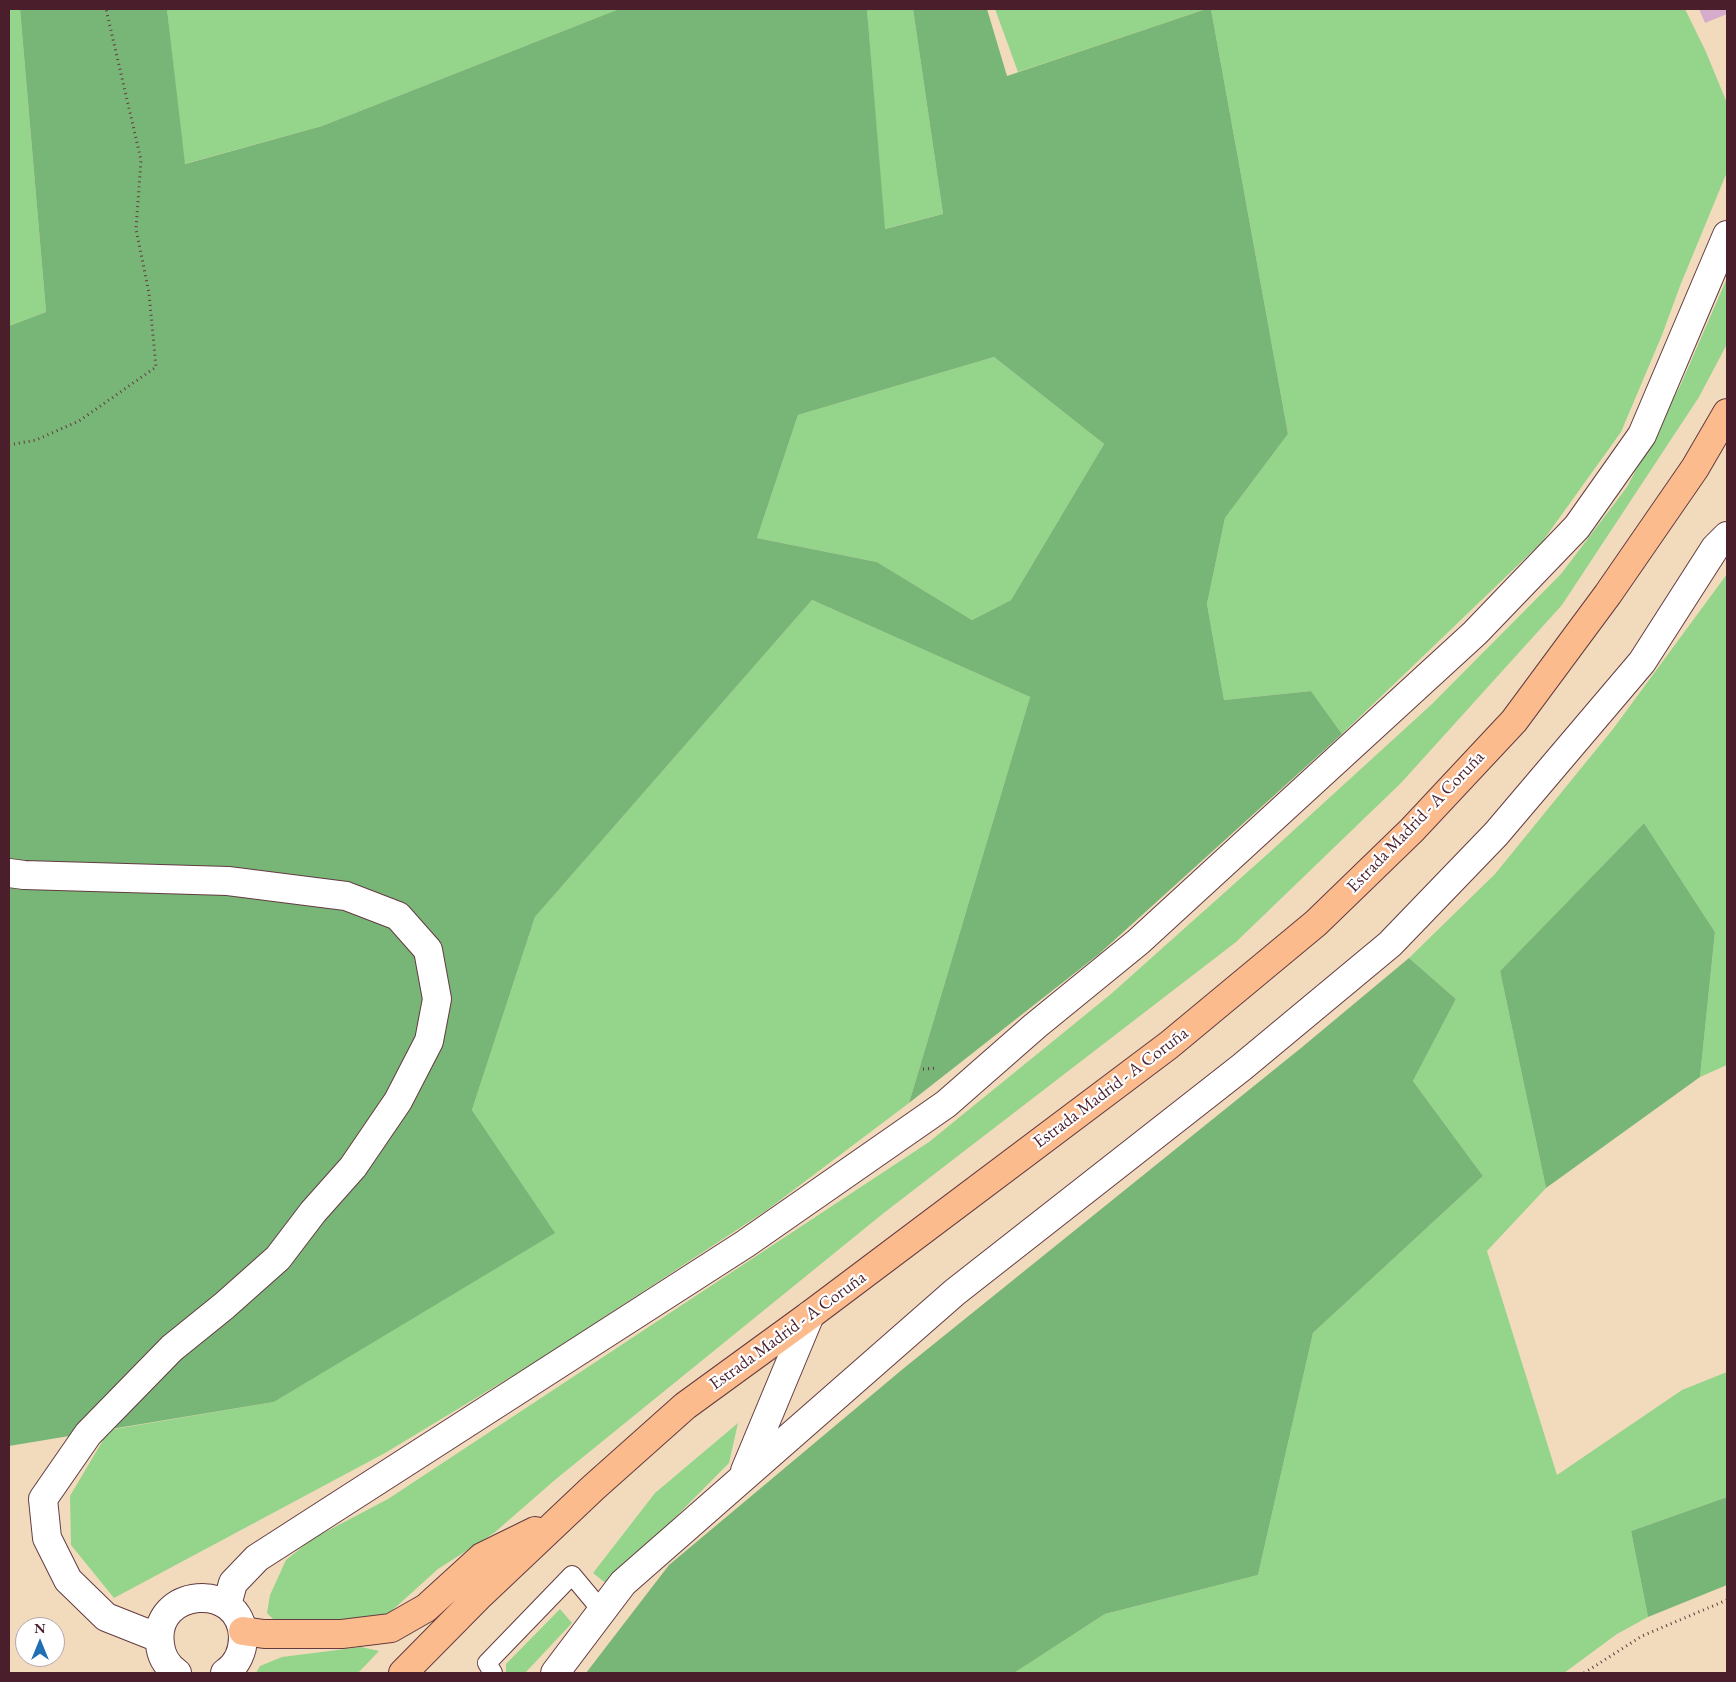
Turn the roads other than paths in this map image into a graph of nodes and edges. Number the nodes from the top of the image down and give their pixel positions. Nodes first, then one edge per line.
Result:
1 (1727, 235) edge
2 (1727, 413) edge
3 (1727, 536) edge
4 (9, 872) edge
5 (810, 1315) junction
6 (741, 1480) junction
7 (561, 1518) junction
8 (227, 1605) junction
9 (602, 1611) junction
10 (243, 1631) junction
11 (159, 1638) junction
12 (490, 1668) edge
13 (177, 1673) edge
14 (225, 1673) edge
15 (403, 1673) edge
16 (555, 1673) edge

1 - 8 street
2 - 5 highway, Estrada Madrid - A Coruña
3 - 6 street
4 - 11 street
5 - 6 street
5 - 7 highway, Estrada Madrid - A Coruña
6 - 9 street
7 - 10 highway
7 - 15 highway, Estrada Madrid - A Coruña
8 - 10 street
8 - 11 street
9 - 12 lane
9 - 16 street
10 - 14 street
11 - 13 street

